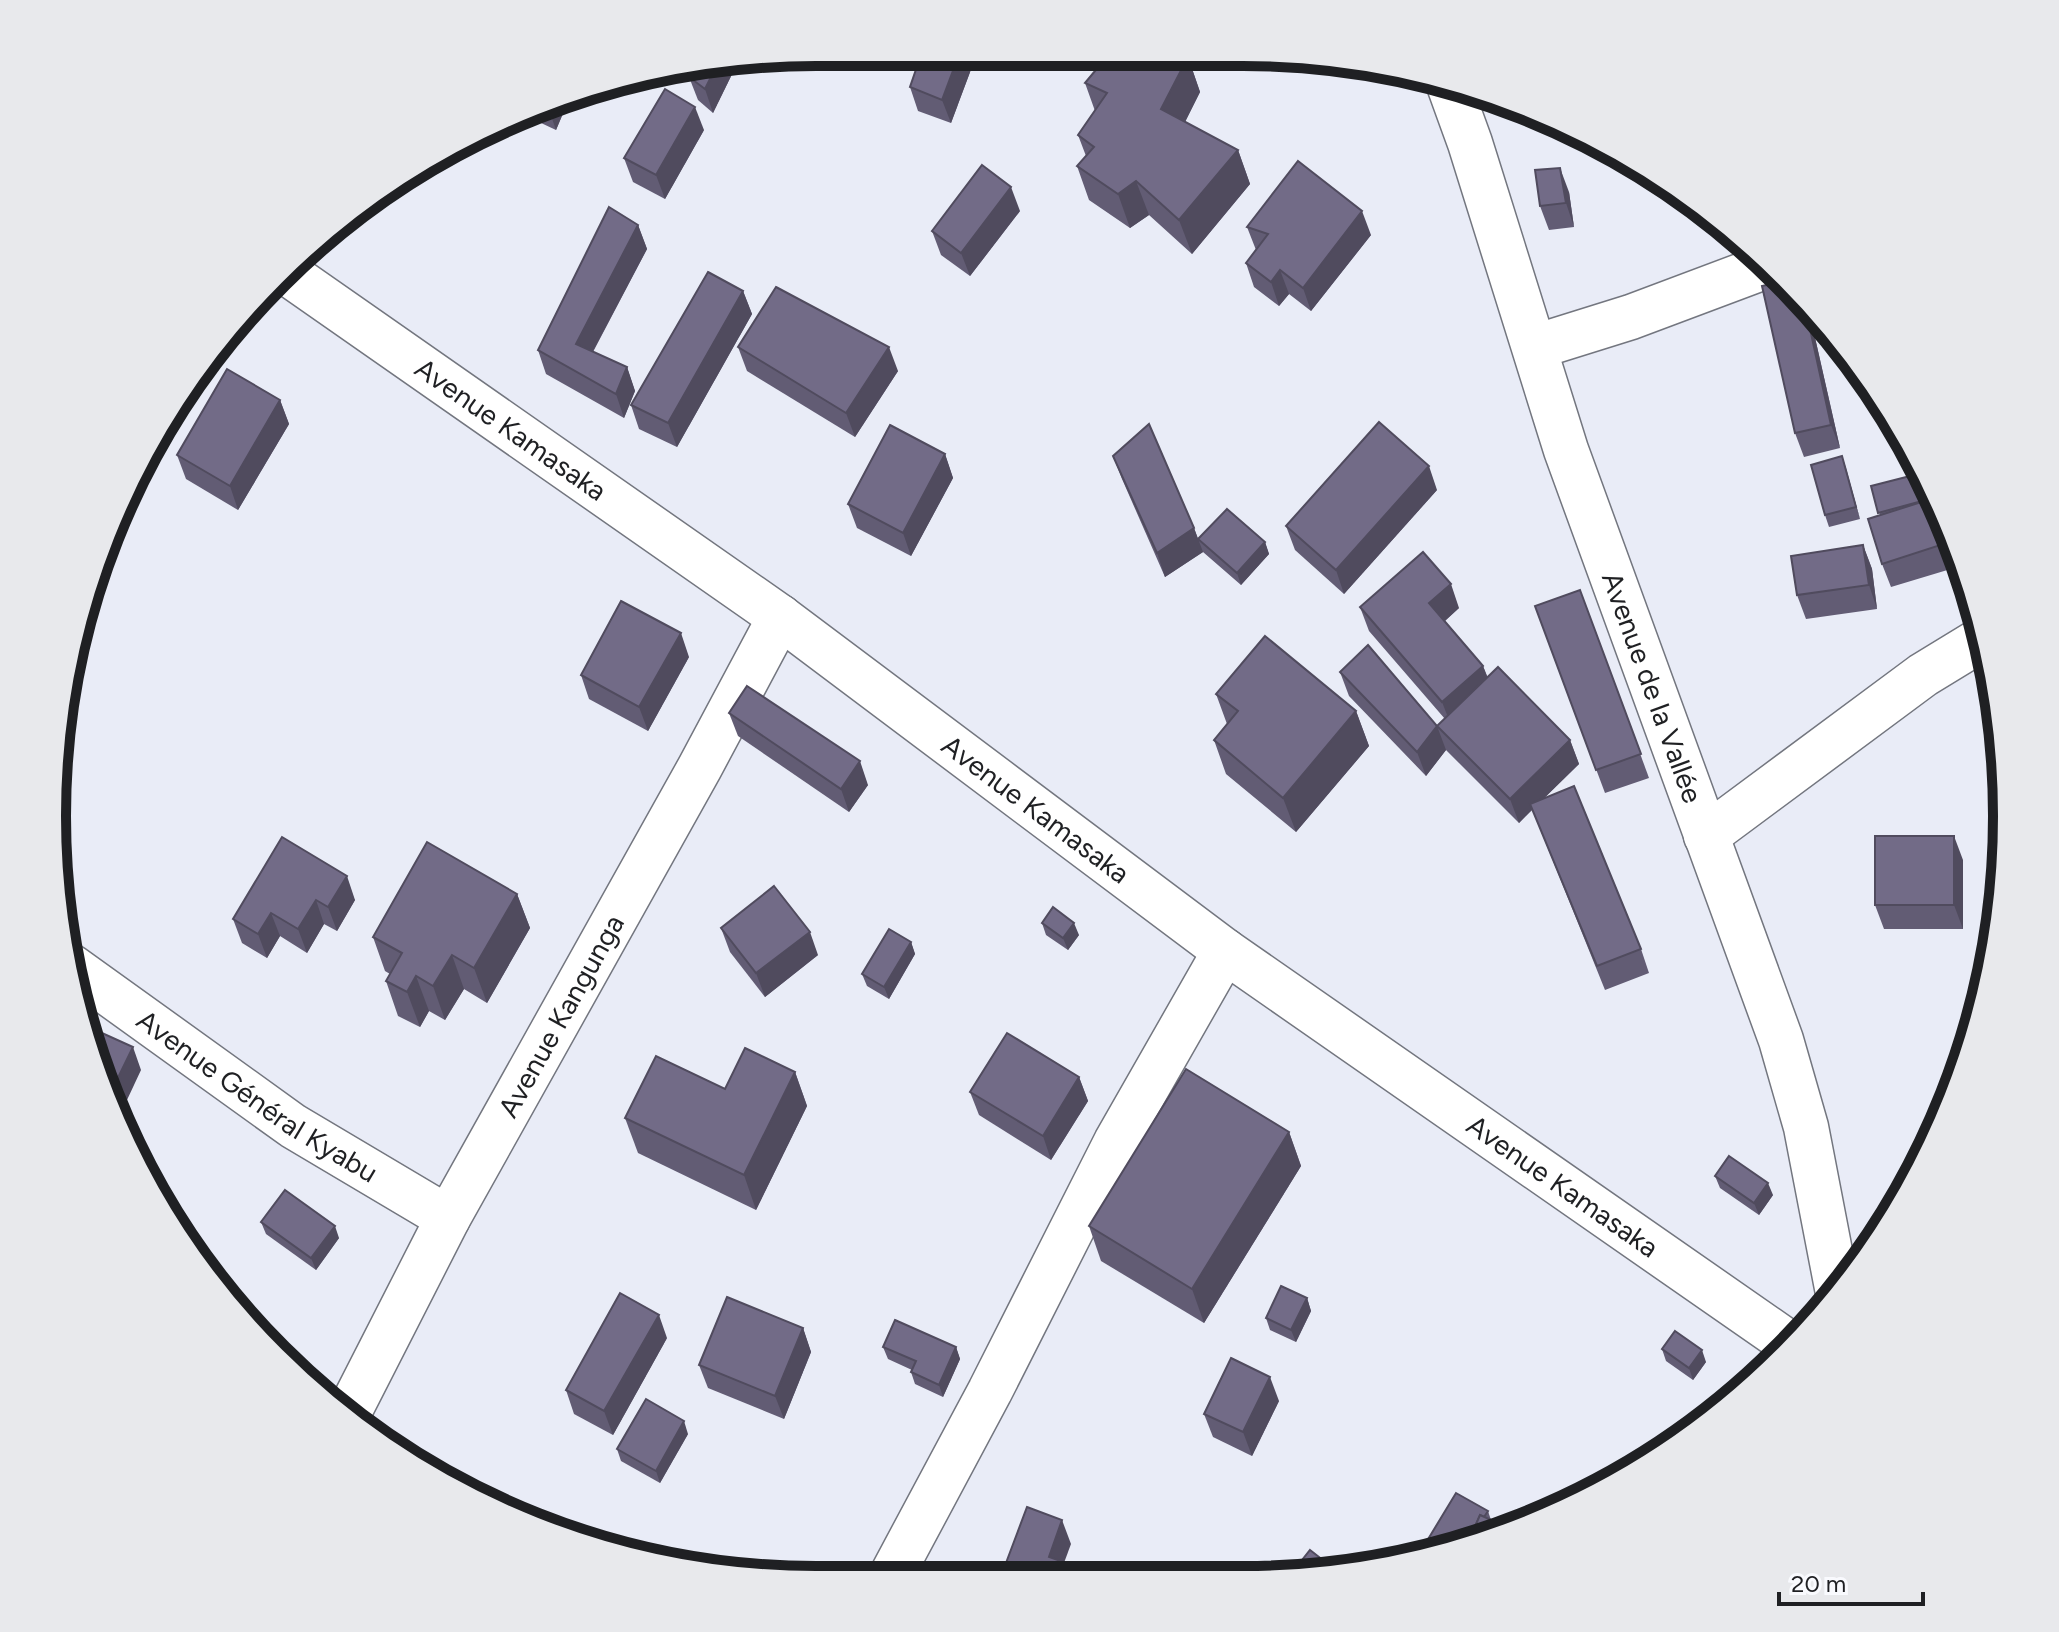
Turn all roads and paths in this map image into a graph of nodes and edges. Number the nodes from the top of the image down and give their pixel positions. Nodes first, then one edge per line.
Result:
1 (1453, 97) edge
2 (1756, 270) edge
3 (294, 278) edge
4 (1535, 347) junction
5 (780, 617) junction
6 (1973, 645) edge
7 (1706, 836) junction
8 (1225, 951) junction
9 (83, 975) edge
10 (448, 1218) junction
11 (1835, 1277) edge
12 (1781, 1338) edge
13 (352, 1406) edge
14 (896, 1566) edge

1 - 4 street, Avenue de la Vallée
2 - 4 street
3 - 5 street, Avenue Kamasaka
4 - 7 street, Avenue de la Vallée
5 - 8 street, Avenue Kamasaka
5 - 10 street, Avenue Kangunga
6 - 7 street
7 - 11 street, Avenue de la Vallée
8 - 12 street, Avenue Kamasaka
8 - 14 street
9 - 10 street, Avenue Général Kyabu
10 - 13 street, Avenue Kangunga

